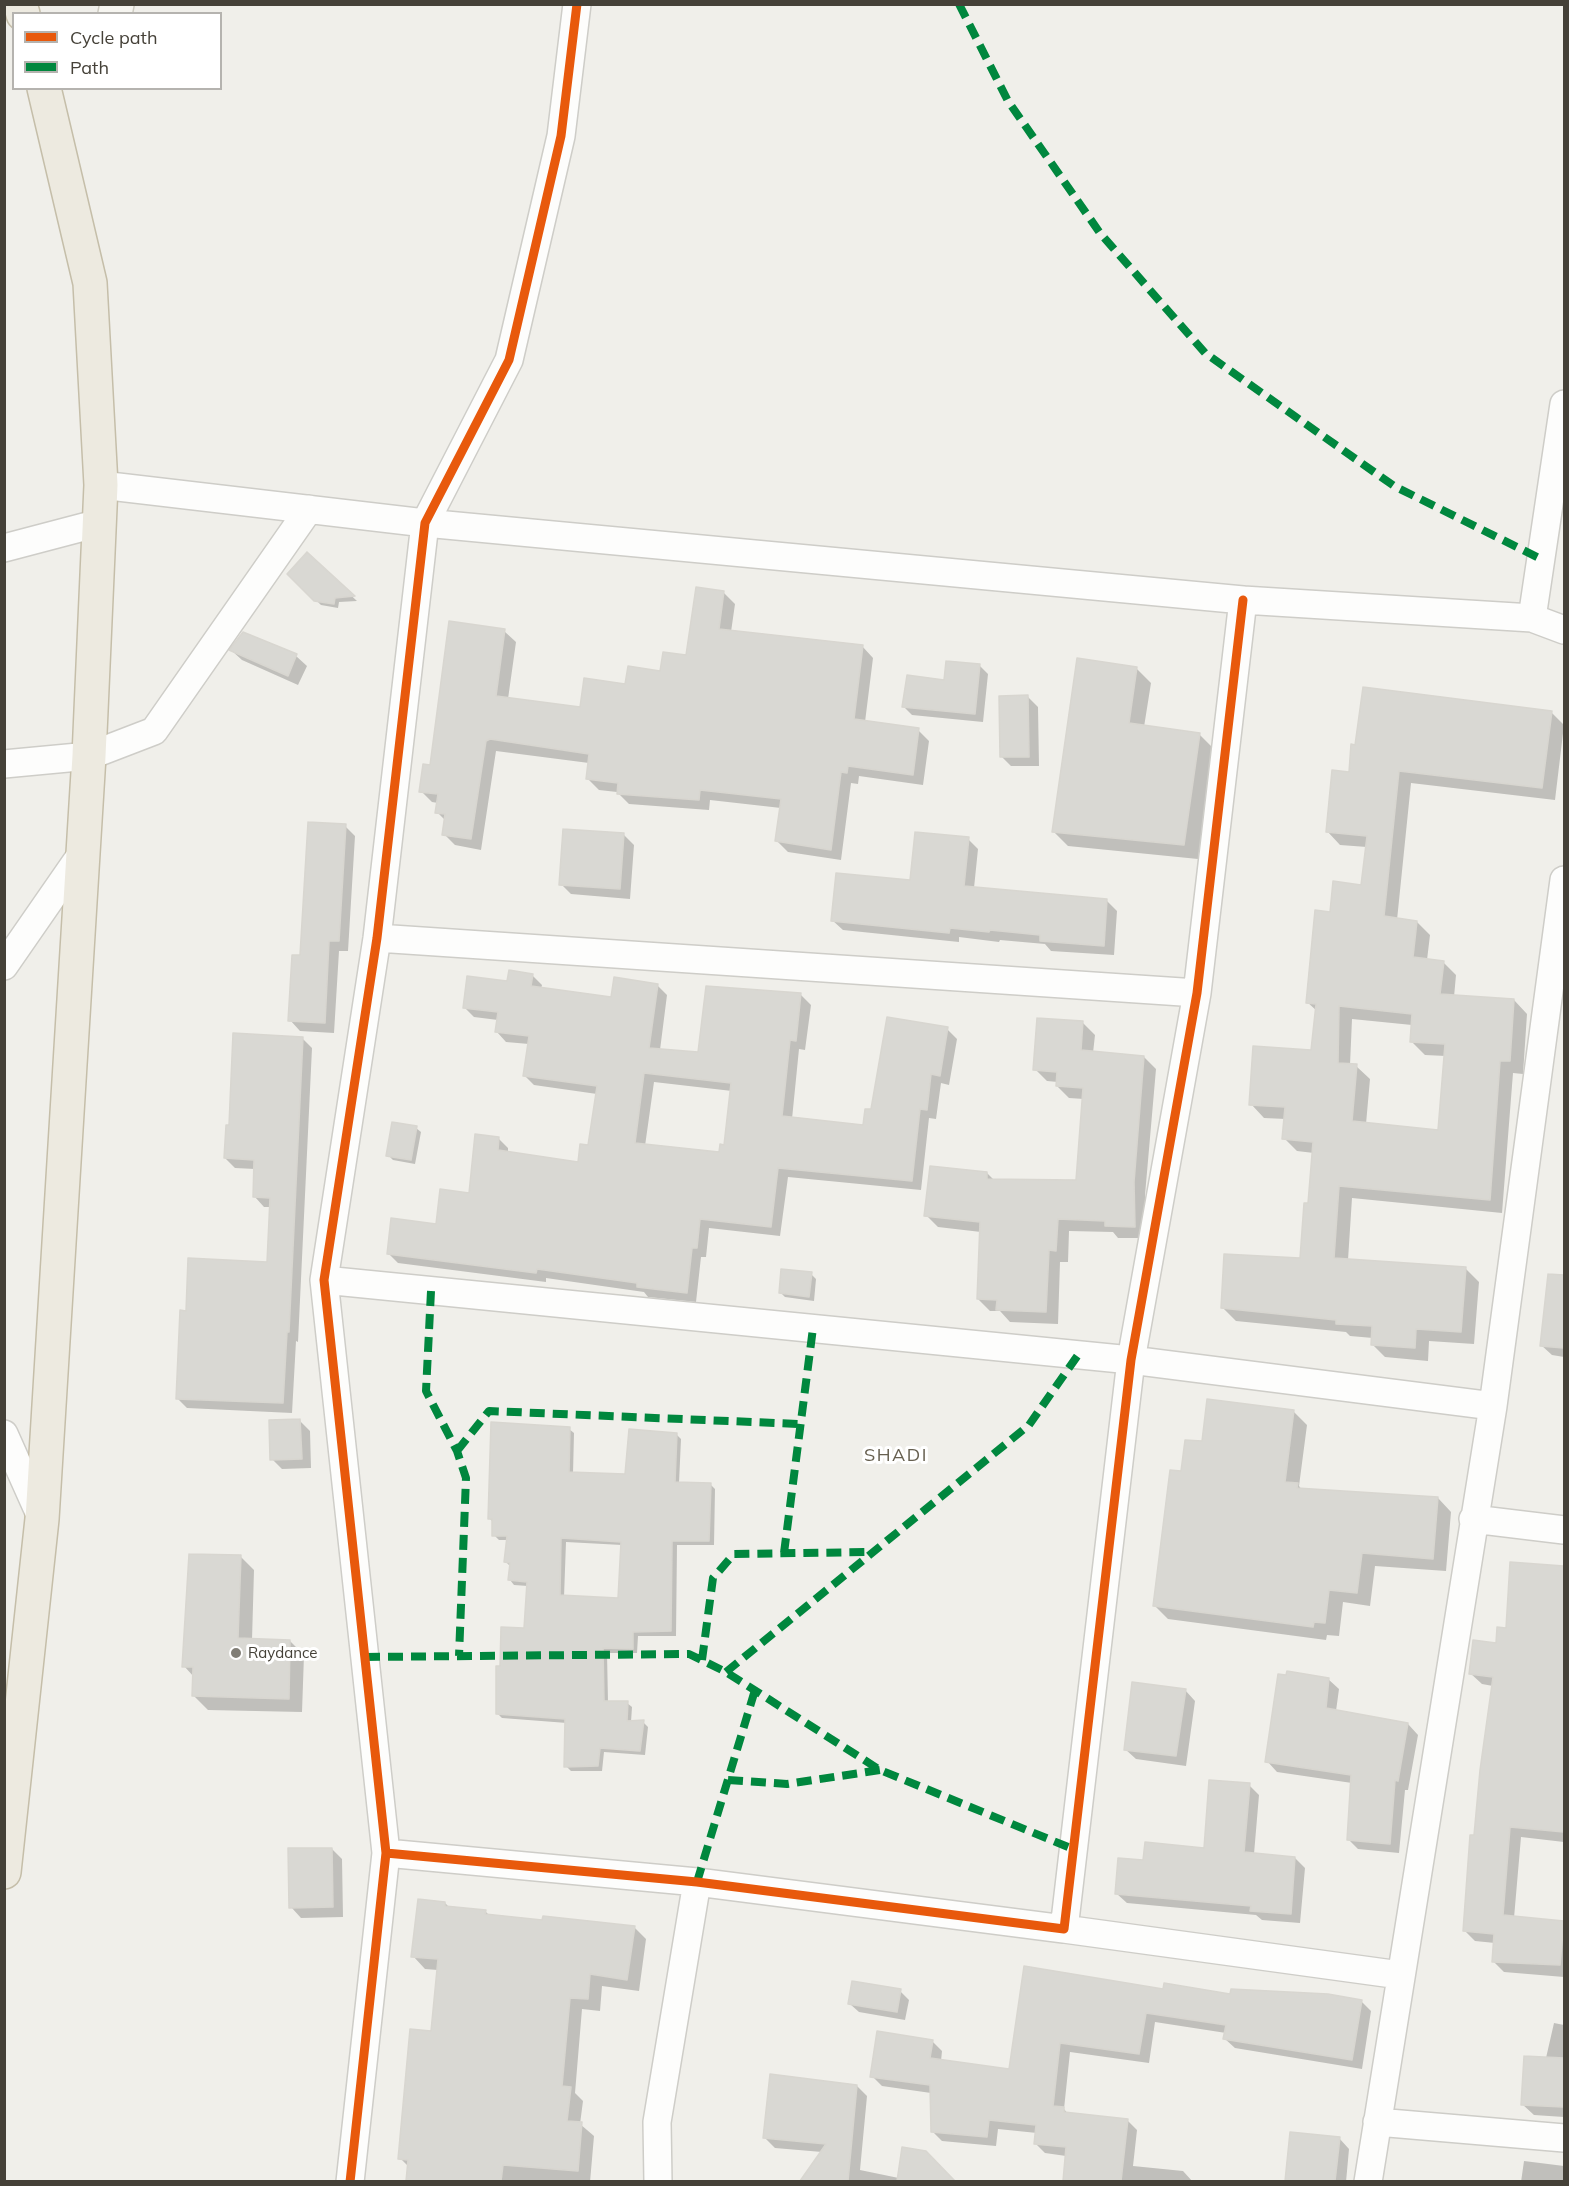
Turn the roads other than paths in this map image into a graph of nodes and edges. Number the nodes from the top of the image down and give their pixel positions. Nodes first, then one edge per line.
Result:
1 (577, 4) edge
2 (53, 95) edge
3 (1564, 404) edge
4 (101, 485) junction
5 (309, 509) junction
6 (99, 523) junction
7 (425, 523) junction
8 (4, 548) edge
9 (1243, 600) junction
10 (1532, 618) junction
11 (1564, 630) edge
12 (89, 756) junction
13 (4, 764) edge
14 (83, 852) junction
15 (1564, 880) edge
16 (377, 938) junction
17 (4, 966) edge
18 (1197, 993) junction
19 (324, 1280) junction
20 (1131, 1360) junction
21 (1493, 1406) junction
22 (4, 1434) edge
23 (42, 1519) junction
24 (1473, 1519) junction
25 (1564, 1530) edge
26 (386, 1853) junction
27 (4, 1872) edge
28 (697, 1882) junction
29 (1064, 1929) junction
30 (1400, 1975) junction
31 (1377, 2122) junction
32 (1564, 2138) edge
33 (350, 2181) edge
34 (658, 2181) edge
35 (1368, 2181) edge

1 - 7 street
2 - 4 highway
3 - 10 street
4 - 5 street
4 - 6 highway
5 - 7 street
5 - 12 street
6 - 8 street
6 - 12 highway
7 - 9 street
7 - 16 street
9 - 10 street
9 - 18 street
10 - 11 street
12 - 13 street
12 - 14 highway
14 - 17 street
14 - 23 highway
15 - 21 street
16 - 18 street
16 - 19 street
18 - 20 street
19 - 20 street
19 - 26 street
20 - 21 street
20 - 29 street
21 - 24 street
22 - 23 street
23 - 27 highway
24 - 25 street
24 - 30 street
26 - 28 street
26 - 33 street
28 - 29 street
28 - 34 street
29 - 30 street
30 - 31 street
31 - 32 street
31 - 35 street

